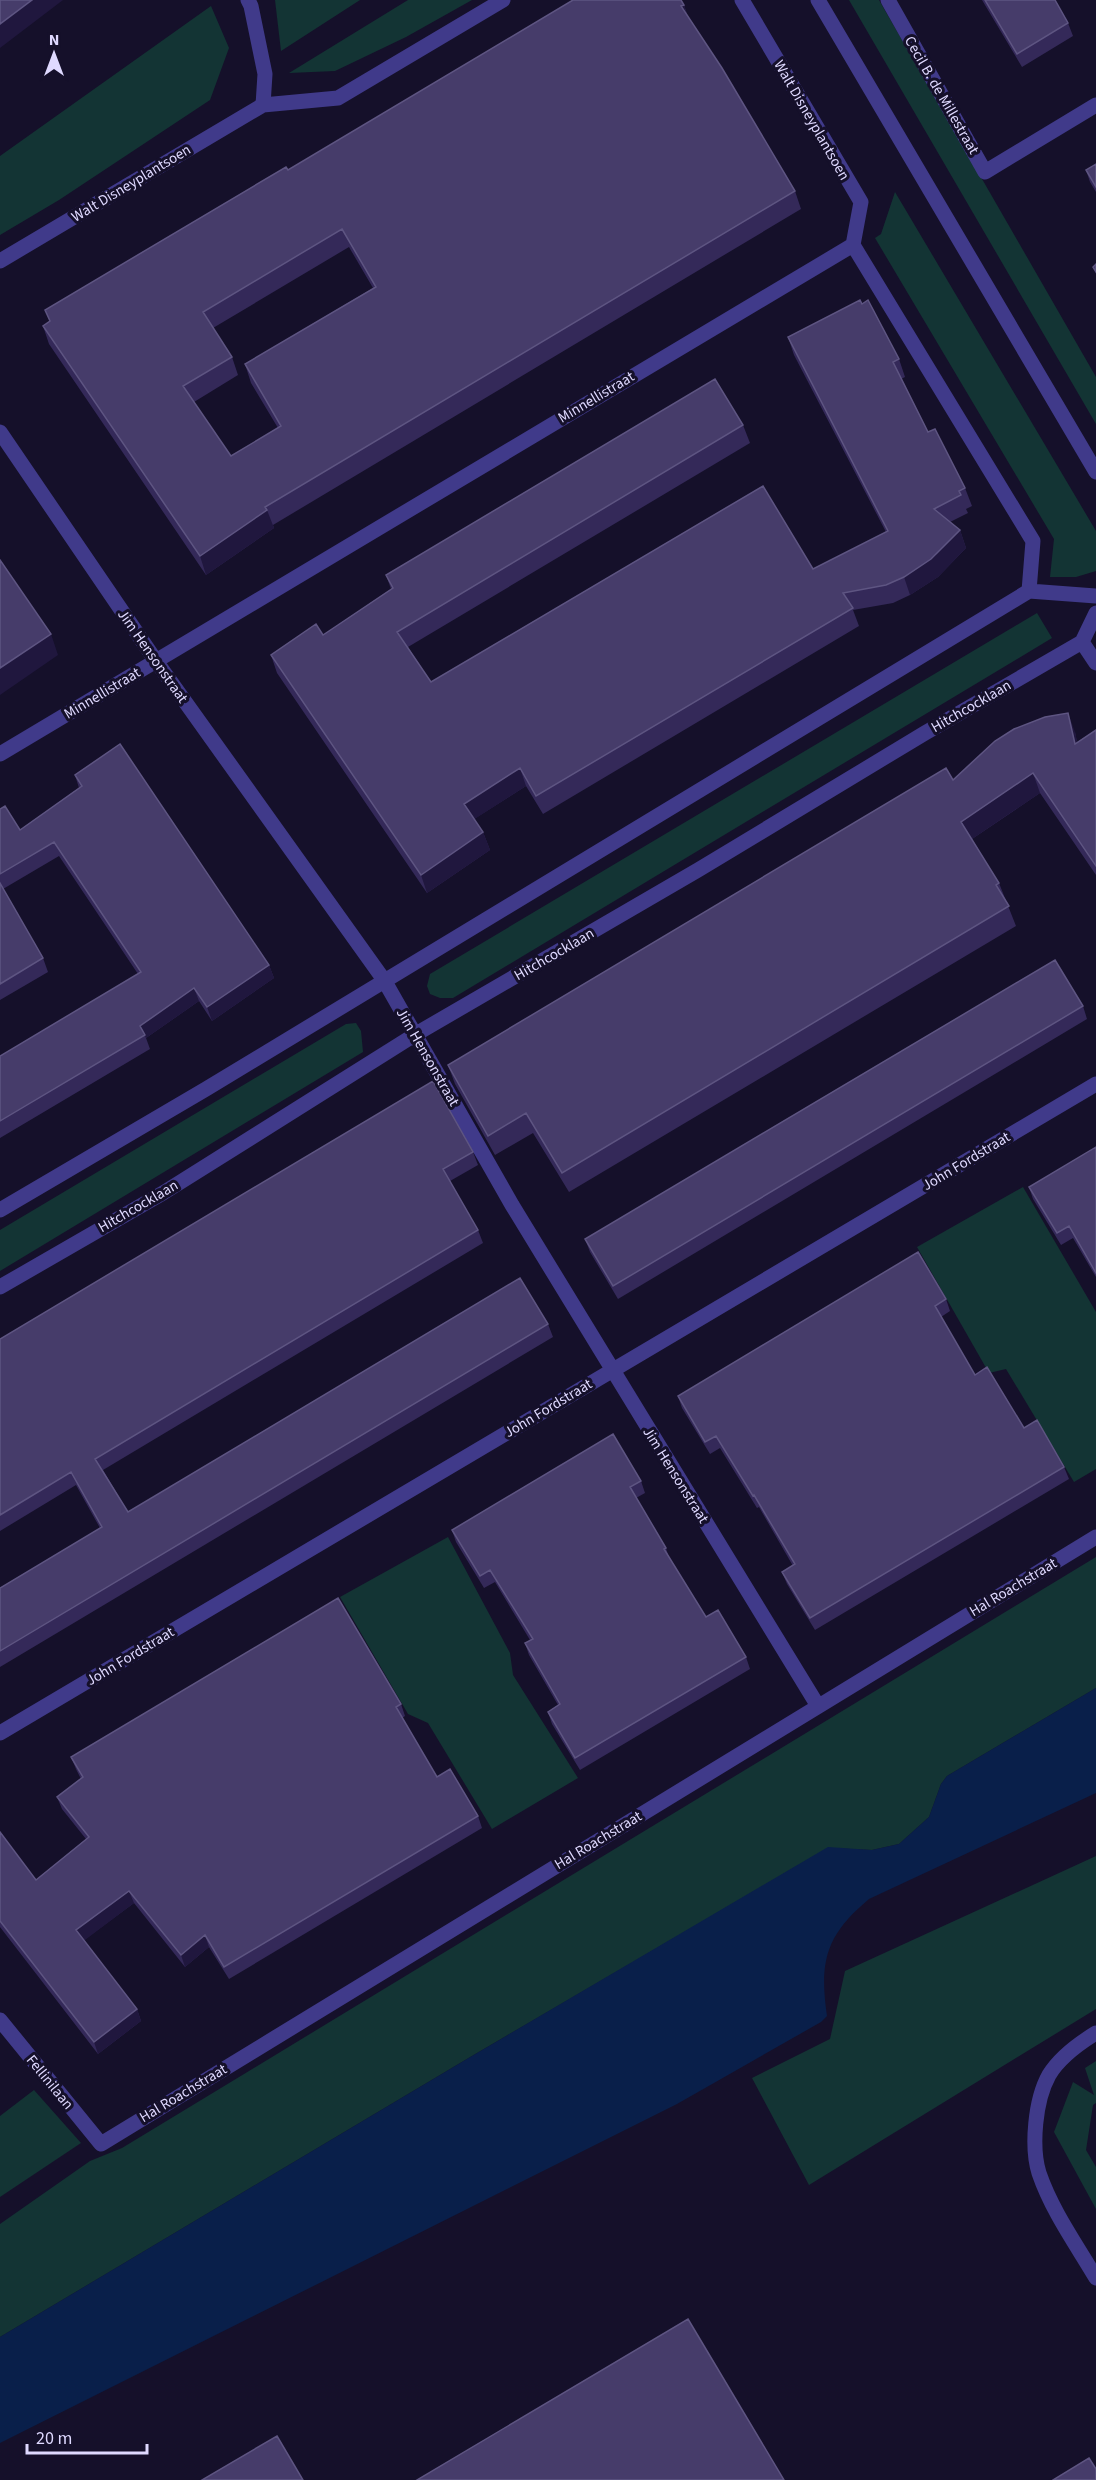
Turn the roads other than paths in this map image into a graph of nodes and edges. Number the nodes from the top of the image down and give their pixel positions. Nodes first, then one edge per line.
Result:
1 (248, 0) edge
2 (503, 0) edge
3 (742, 0) edge
4 (818, 0) edge
5 (888, 0) edge
6 (262, 105) junction
7 (1096, 105) edge
8 (853, 245) junction
9 (0, 261) edge
10 (0, 432) edge
11 (1096, 472) edge
12 (1029, 591) junction
13 (1096, 596) edge
14 (1096, 613) edge
15 (1082, 642) junction
16 (156, 661) junction
17 (1096, 663) edge
18 (0, 754) edge
19 (384, 980) junction
20 (416, 1034) junction
21 (1096, 1084) edge
22 (0, 1210) edge
23 (0, 1287) edge
24 (611, 1371) junction
25 (1096, 1537) edge
26 (818, 1706) junction
27 (0, 1733) edge
28 (0, 2020) edge
29 (1096, 2033) edge
30 (101, 2144) joint
31 (1096, 2278) edge

1 - 6 street
2 - 6 street, Walt Disneyplantsoen
3 - 8 street, Walt Disneyplantsoen
4 - 11 street
5 - 7 street, Cecil B. de Millestraat
6 - 9 street, Walt Disneyplantsoen
8 - 12 street
8 - 16 street, Minnellistraat
10 - 16 street, Jim Hensonstraat
12 - 13 street
12 - 19 street
14 - 15 street
15 - 17 street
15 - 20 street, Hitchcocklaan
16 - 18 street, Minnellistraat
16 - 19 street, Jim Hensonstraat
19 - 20 street, Jim Hensonstraat
19 - 22 street
20 - 23 street, Hitchcocklaan
20 - 24 street, Jim Hensonstraat
21 - 24 street, John Fordstraat
24 - 26 street, Jim Hensonstraat
24 - 27 street, John Fordstraat
25 - 26 street, Hal Roachstraat
26 - 30 street, Hal Roachstraat
28 - 30 street, Fellinilaan
29 - 31 street

